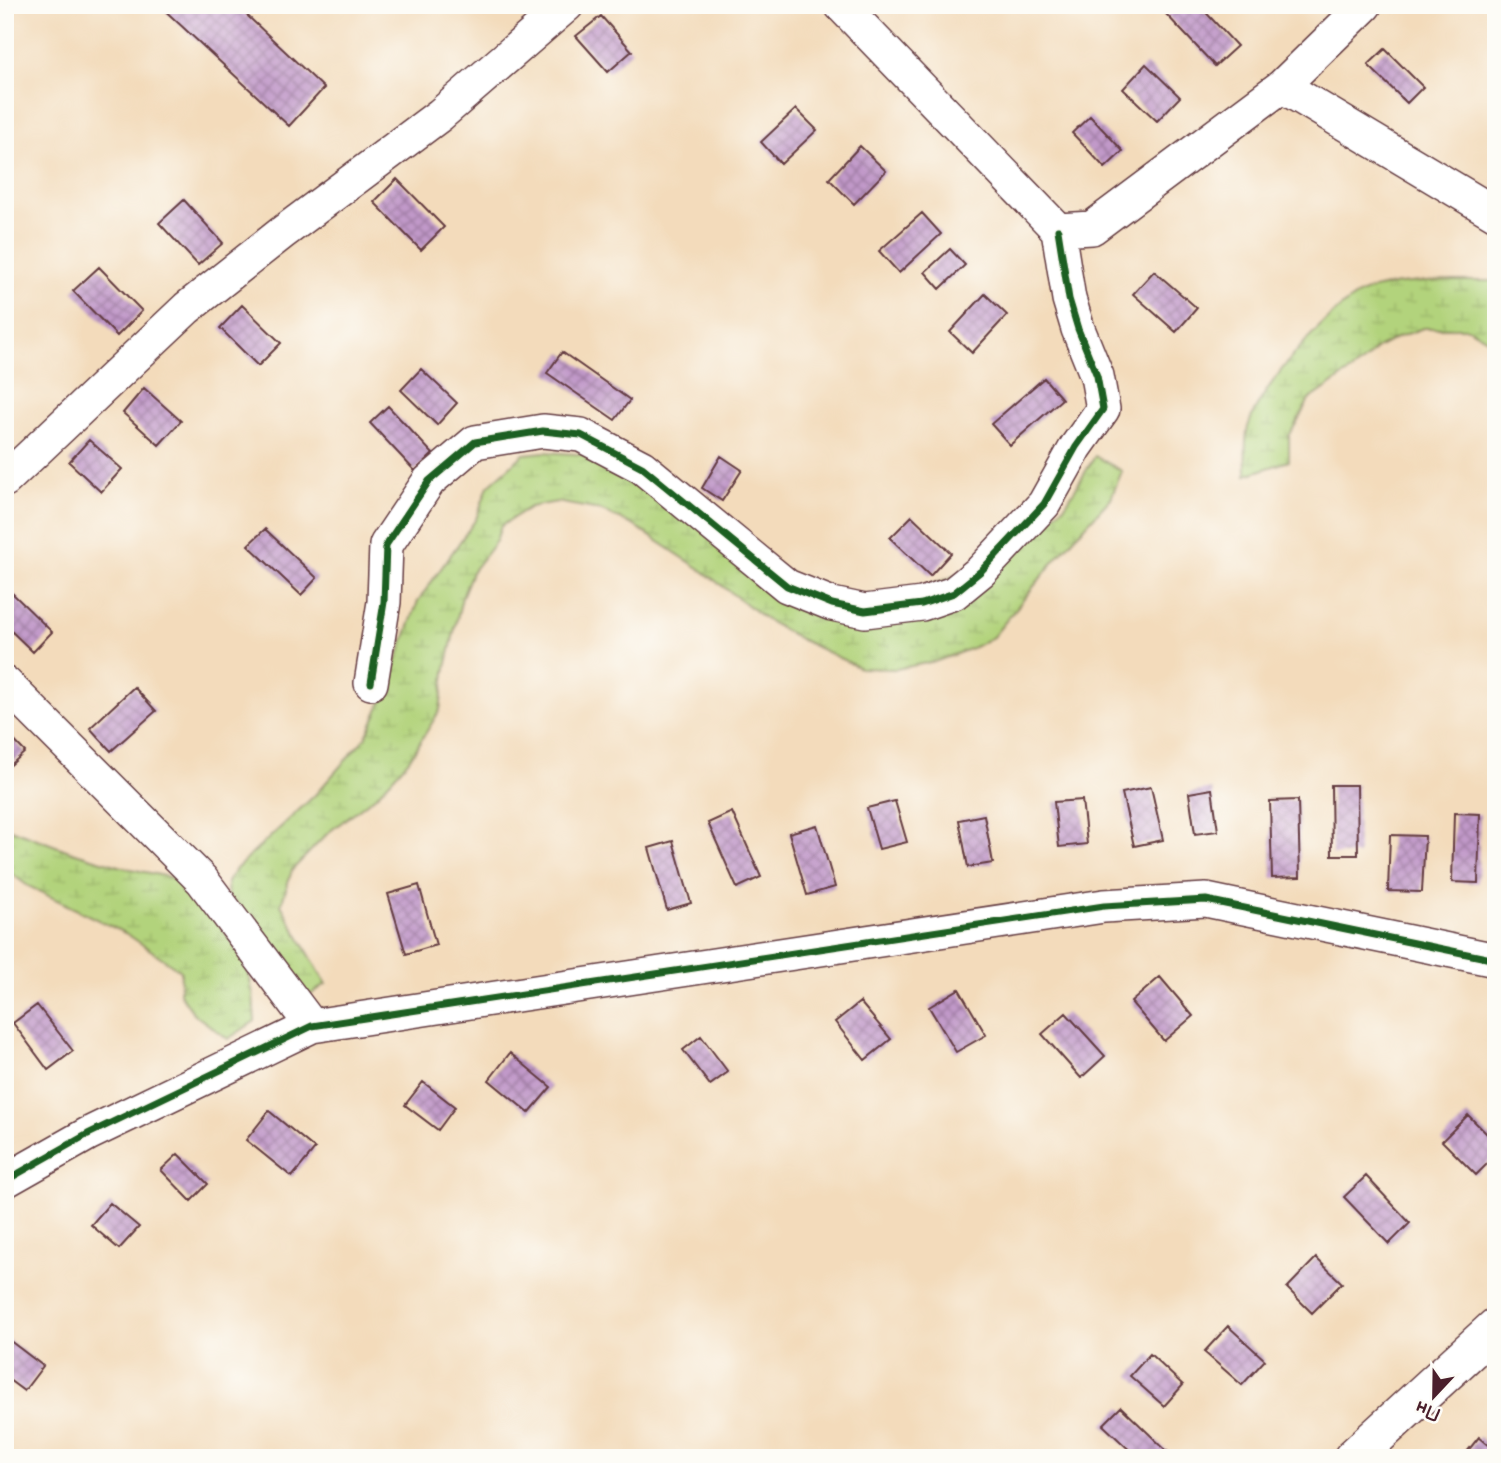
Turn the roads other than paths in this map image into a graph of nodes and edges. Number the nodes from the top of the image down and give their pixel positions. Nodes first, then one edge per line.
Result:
1 (567, 5) edge
2 (841, 5) edge
3 (1365, 5) edge
4 (1282, 86) junction
5 (1496, 214) edge
6 (1058, 230) junction
7 (5, 480) edge
8 (5, 682) edge
9 (371, 683) dead end
10 (1496, 960) edge
11 (312, 1026) junction
12 (5, 1181) edge
13 (1496, 1327) edge
14 (1353, 1458) edge

1 - 7 street
2 - 6 street
3 - 4 street
4 - 5 street
4 - 6 street
6 - 9 street
8 - 11 street
10 - 11 street
11 - 12 street
13 - 14 street

